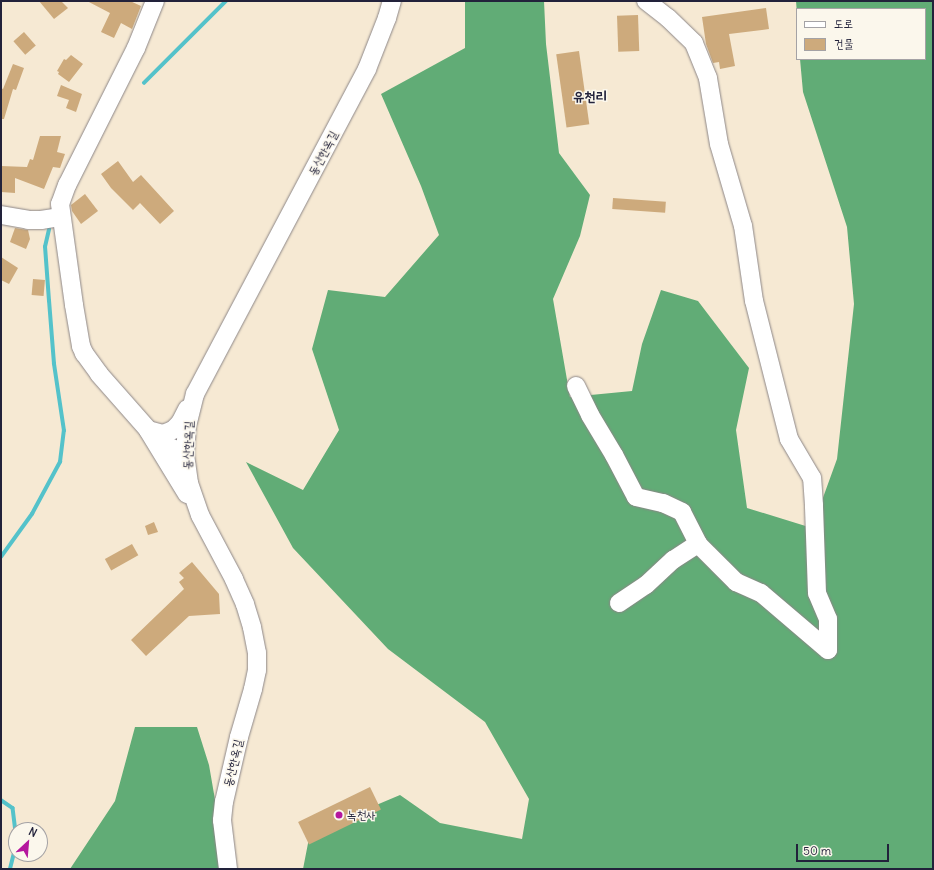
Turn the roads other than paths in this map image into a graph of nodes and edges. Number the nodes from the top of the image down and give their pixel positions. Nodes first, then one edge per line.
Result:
1 (392, 1) edge
2 (646, 1) edge
3 (150, 3) edge
4 (1, 215) edge
5 (61, 217) junction
6 (576, 386) dead end
7 (195, 394) junction
8 (148, 430) junction
9 (185, 454) junction
10 (196, 504) junction
11 (698, 544) junction
12 (619, 603) dead end
13 (228, 869) edge

1 - 7 street, 동산한옥길
2 - 11 street
3 - 5 street
4 - 5 street
5 - 8 street
6 - 11 street
7 - 8 street
7 - 9 street, 동산한옥길
8 - 9 street
8 - 10 street
9 - 10 street, 동산한옥길
10 - 13 street, 동산한옥길
11 - 12 street

